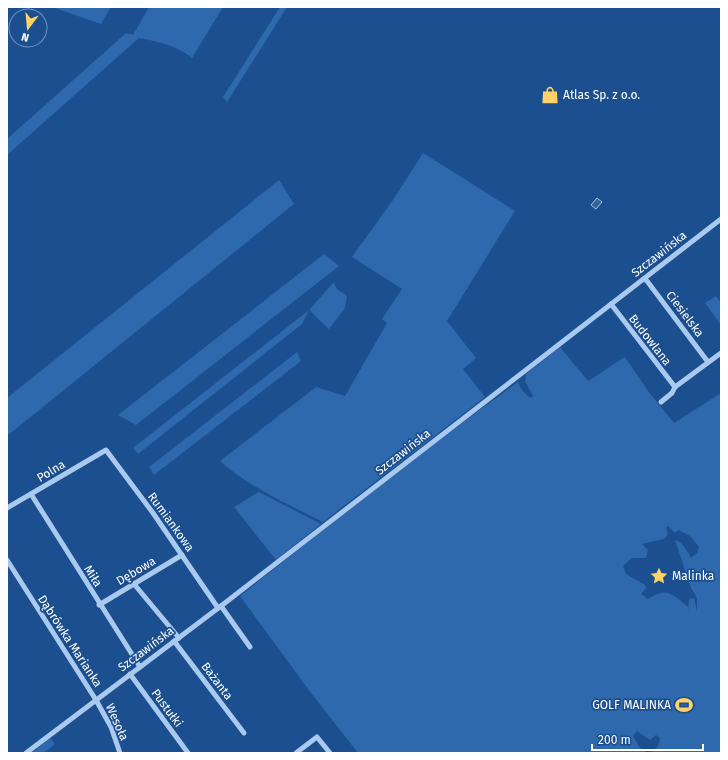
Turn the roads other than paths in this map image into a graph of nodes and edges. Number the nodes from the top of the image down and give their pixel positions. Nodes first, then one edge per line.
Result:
1 (721, 218) edge
2 (644, 278) junction
3 (611, 304) junction
4 (721, 353) edge
5 (708, 362) junction
6 (675, 387) junction
7 (661, 402) dead end
8 (106, 450) joint
9 (31, 494) junction
10 (7, 508) edge
11 (182, 554) junction
12 (7, 560) edge
13 (134, 584) junction
14 (100, 605) junction
15 (220, 607) junction
16 (176, 639) junction
17 (250, 647) dead end
18 (140, 667) junction
19 (130, 674) junction
20 (96, 700) junction
21 (244, 733) dead end
22 (26, 753) edge
23 (120, 753) edge
24 (188, 753) edge
25 (296, 753) edge
26 (330, 753) edge

1 - 2 street, Szczawińska
2 - 3 street, Szczawińska
2 - 5 street, Ciesielska
3 - 6 street, Budowlana
3 - 15 street, Szczawińska
4 - 5 street
5 - 6 street
6 - 7 street
8 - 9 street, Polna
8 - 11 street, Rumiankowa
9 - 10 street, Polna
9 - 14 street, Miła
11 - 13 street, Dębowa
11 - 15 street, Rumiankowa
12 - 20 street, Dąbrówka Marianka
13 - 14 street, Dębowa
13 - 16 street, Bażanta
14 - 18 street, Miła
15 - 16 street, Szczawińska
15 - 17 street, Rumiankowa
16 - 18 street, Szczawińska
16 - 21 street, Bażanta
18 - 19 street, Szczawińska
19 - 20 street, Szczawińska
19 - 24 street, Pustułki
20 - 22 street, Dąbrówka Marianka
20 - 23 street, Wesoła
25 - 26 street

